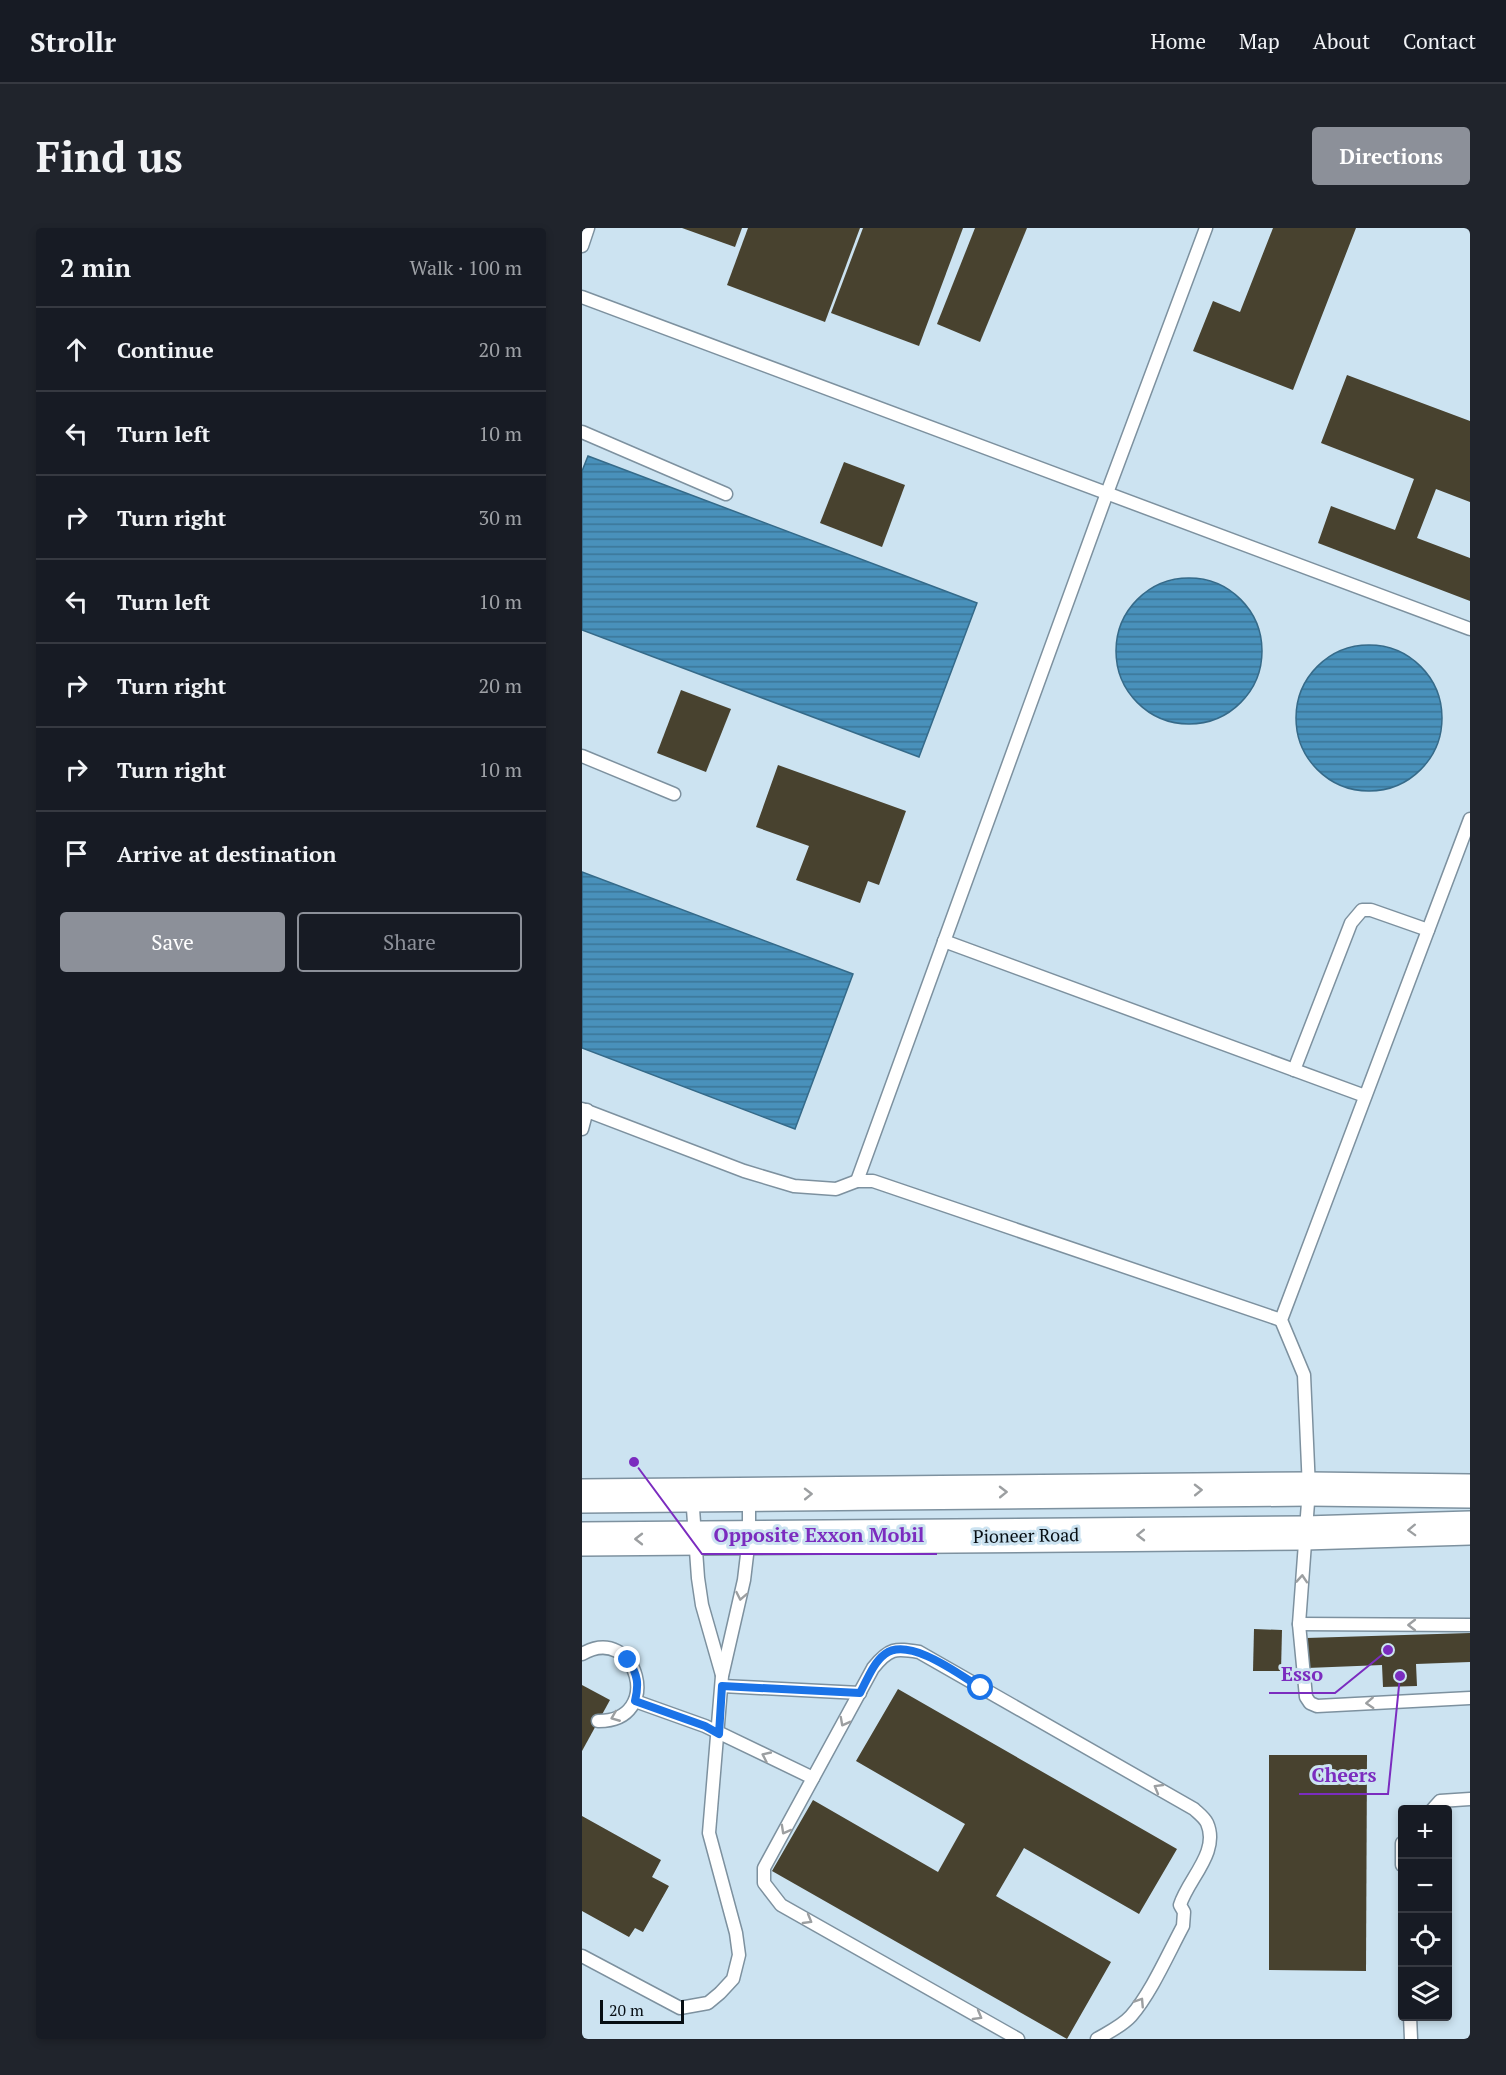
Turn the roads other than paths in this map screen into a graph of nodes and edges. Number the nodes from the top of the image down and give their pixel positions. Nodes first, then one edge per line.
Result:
1 (588, 228) edge
2 (1206, 228) edge
3 (582, 246) edge
4 (582, 297) edge
5 (582, 432) edge
6 (726, 494) dead end
7 (1107, 494) junction
8 (1470, 629) edge
9 (582, 756) edge
10 (674, 794) dead end
11 (1470, 819) edge
12 (1428, 930) junction
13 (944, 941) junction
14 (1294, 1070) junction
15 (1365, 1096) junction
16 (585, 1109) edge
17 (582, 1129) edge
18 (857, 1181) junction
19 (1281, 1320) junction
20 (1309, 1489) junction
21 (1470, 1491) edge
22 (749, 1494) junction
23 (692, 1495) junction
24 (582, 1496) edge
25 (1470, 1528) edge
26 (1305, 1533) junction
27 (749, 1538) junction
28 (582, 1539) edge
29 (695, 1539) junction
30 (1299, 1624) junction
31 (1470, 1625) edge
32 (582, 1654) edge
33 (722, 1681) junction
34 (860, 1693) junction
35 (1470, 1698) edge
36 (635, 1701) junction
37 (598, 1721) dead end
38 (719, 1734) junction
39 (813, 1778) junction
40 (1470, 1799) edge
41 (1436, 1805) edge
42 (582, 1956) edge
43 (1410, 2021) edge
44 (1018, 2039) edge
45 (1096, 2039) edge
46 (1411, 2039) edge

1 - 3 lane
2 - 7 lane
4 - 7 lane
5 - 6 lane
7 - 8 lane
7 - 13 lane
9 - 10 lane
11 - 12 lane
12 - 14 lane
12 - 15 lane
13 - 14 lane
13 - 18 lane
14 - 15 lane
15 - 19 lane
16 - 17 lane
16 - 18 lane
18 - 19 lane
19 - 20 lane
20 - 21 main road
22 -> 20 main road
20 - 26 lane
22 - 23 main road
22 - 27 lane
23 - 24 main road
23 - 29 lane
25 -> 26 main road, Pioneer Road
26 -> 27 main road, Pioneer Road
30 -> 26 lane
27 - 29 main road, Pioneer Road
27 -> 33 lane
29 -> 28 main road, Pioneer Road
29 - 33 lane
31 -> 30 lane
35 -> 30 lane
32 - 36 lane
33 - 34 lane
33 - 38 lane
34 -> 39 lane
45 -> 34 lane
36 -> 37 lane
36 - 38 lane
39 -> 38 lane
38 - 42 lane
39 -> 44 lane
40 - 41 lane
43 - 46 lane

